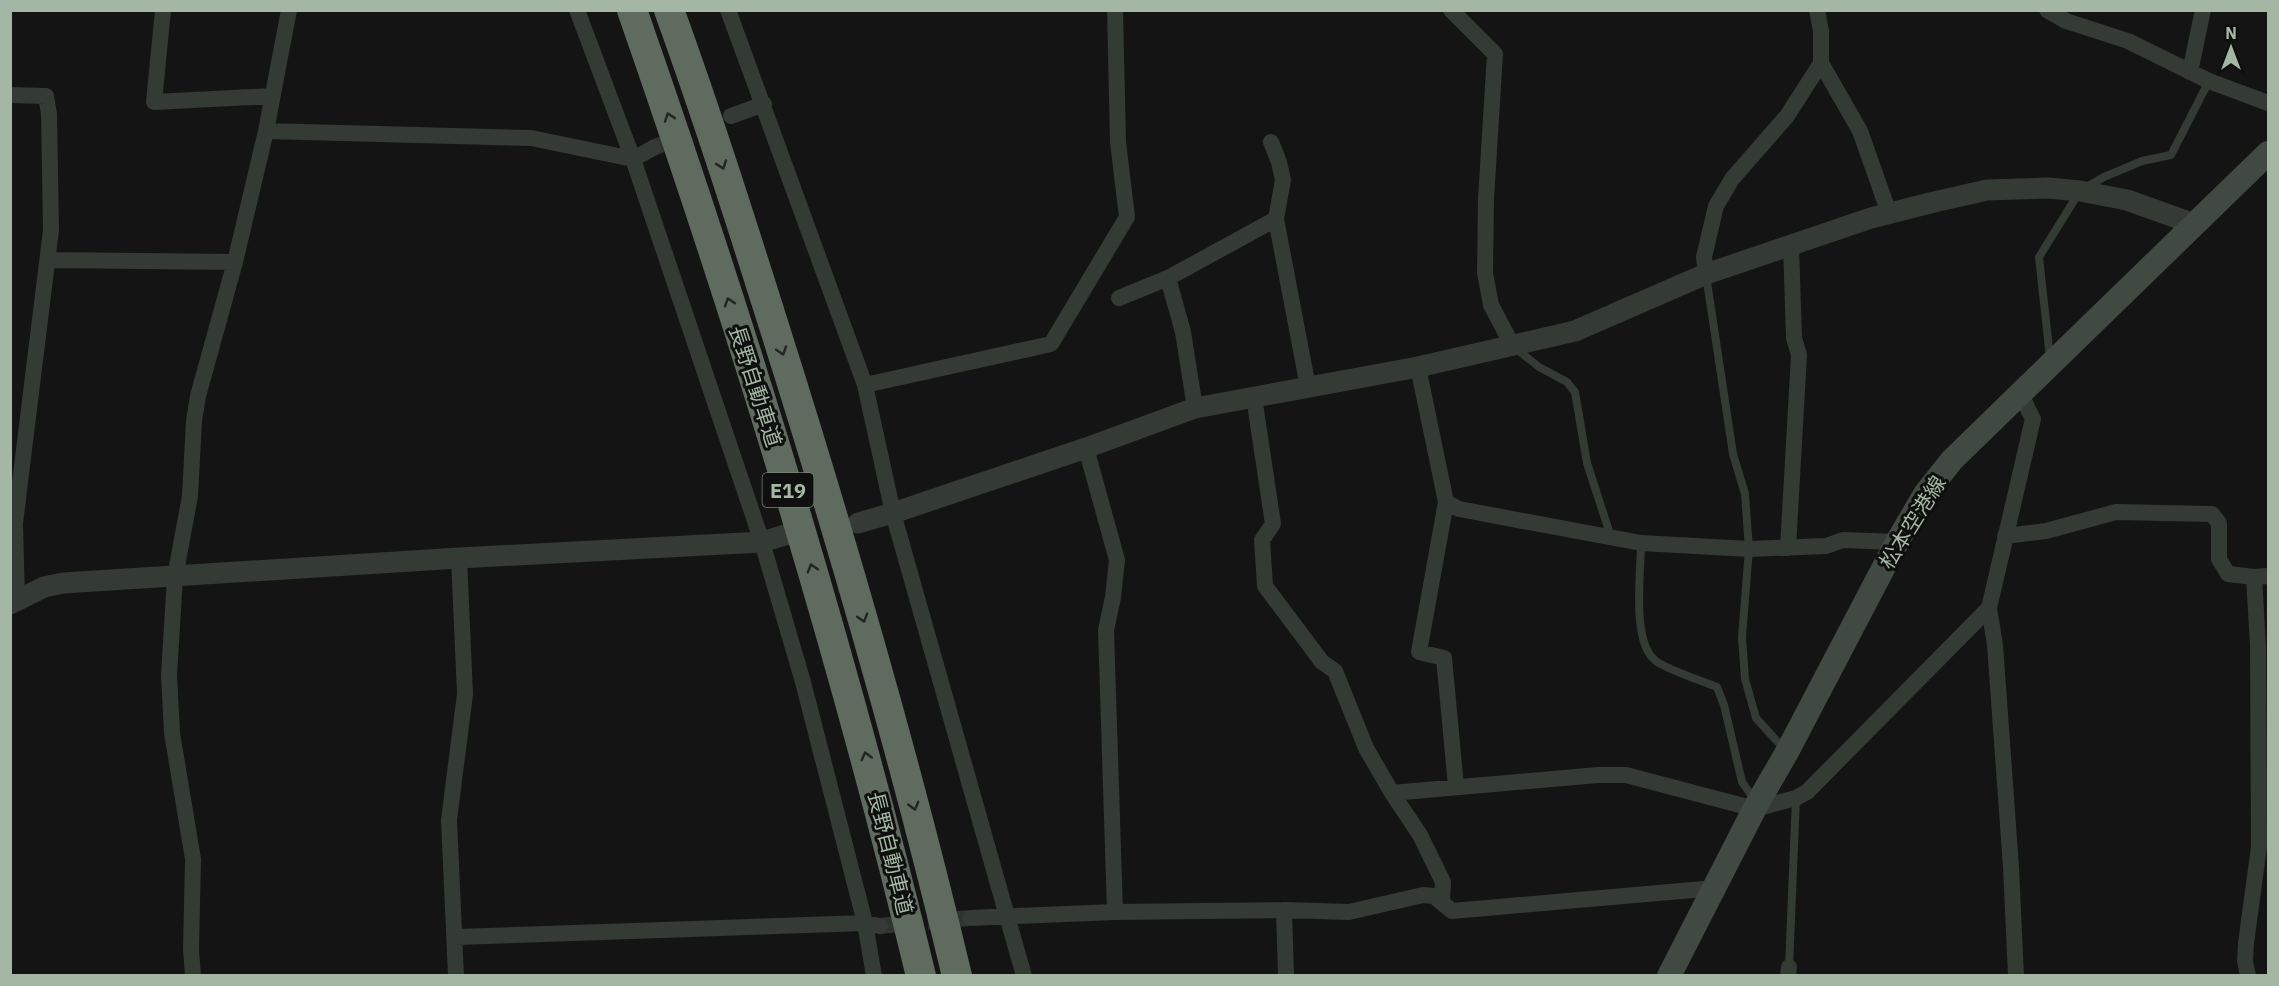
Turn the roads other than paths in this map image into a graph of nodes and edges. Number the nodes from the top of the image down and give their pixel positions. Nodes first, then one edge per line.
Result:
1 (163, 10) edge
2 (289, 10) edge
3 (577, 10) edge
4 (632, 10) edge
5 (669, 10) edge
6 (728, 10) edge
7 (1115, 10) edge
8 (1451, 10) edge
9 (1817, 10) edge
10 (2047, 10) edge
11 (2203, 10) edge
12 (1821, 63) junction
13 (2190, 72) junction
14 (2209, 81) junction
15 (10, 95) edge
16 (272, 96) junction
17 (2268, 103) edge
18 (764, 104) junction
19 (731, 116) tunnel mouth
20 (266, 130) junction
21 (1271, 142) dead end
22 (653, 148) tunnel mouth
23 (2268, 153) edge
24 (633, 159) junction
25 (2080, 191) junction
26 (1889, 213) junction
27 (1276, 219) junction
28 (2194, 224) junction
29 (1791, 245) junction
30 (48, 260) junction
31 (235, 262) junction
32 (1706, 274) junction
33 (1168, 278) junction
34 (1119, 298) dead end
35 (1512, 345) junction
36 (2051, 363) junction
37 (1418, 367) junction
38 (865, 385) junction
39 (1308, 387) junction
40 (2020, 393) junction
41 (1254, 397) junction
42 (1195, 408) junction
43 (1086, 448) junction
44 (1446, 502) junction
45 (893, 513) junction
46 (858, 523) dead end
47 (785, 535) dead end
48 (2004, 536) junction
49 (1611, 537) junction
50 (762, 542) junction
51 (1897, 542) junction
52 (1641, 543) junction
53 (1788, 548) junction
54 (1749, 549) junction
55 (459, 558) junction
56 (175, 577) junction
57 (2261, 577) edge
58 (14, 602) edge
59 (1989, 608) junction
60 (1787, 752) junction
61 (1456, 786) junction
62 (1392, 793) junction
63 (1796, 798) junction
64 (1756, 807) junction
65 (886, 833) junction
66 (931, 870) junction
67 (1715, 888) junction
68 (1442, 902) junction
69 (1284, 910) junction
70 (1115, 912) junction
71 (1007, 916) junction
72 (970, 918) tunnel mouth
73 (872, 924) junction
74 (456, 937) junction
75 (959, 941) dead end
76 (903, 942) dead end
77 (1788, 971) edge
78 (194, 975) edge
79 (456, 975) edge
80 (874, 975) edge
81 (921, 975) edge
82 (957, 975) edge
83 (1024, 975) edge
84 (1286, 975) edge
85 (1669, 975) edge
86 (2016, 975) edge
87 (2248, 975) edge

1 - 16 street
2 - 16 street
3 - 24 street
65 -> 4 highway, 長野自動車道 / E19
5 -> 66 highway, 長野自動車道 / E19
6 - 18 street
7 - 38 street
8 - 35 street
9 - 12 street
10 - 13 street
11 - 13 street
12 - 26 street
12 - 32 street
13 - 14 street
14 - 17 street
14 - 25 lane
15 - 30 street
16 - 20 street
18 - 19 street
18 - 38 street
20 - 24 street
20 - 31 street
21 - 27 street
22 - 24 street
23 - 28 main road, 松本空港線
24 - 50 street
25 - 26 street
25 - 28 street
25 - 36 lane
26 - 29 street
27 - 33 street
27 - 39 street
28 - 36 main road, 松本空港線
29 - 32 street
29 - 53 street
30 - 31 street
30 - 58 street
31 - 56 street
32 - 35 street
32 - 54 lane
33 - 34 street
33 - 42 street
35 - 37 street
35 - 49 lane
36 - 40 main road, 松本空港線
37 - 39 street
37 - 44 street
38 - 45 street
39 - 41 street
40 - 48 street
40 - 51 main road, 松本空港線
41 - 42 street
41 - 62 street
42 - 43 street
43 - 45 street
43 - 70 street
44 - 49 street
44 - 61 street
45 - 46 street
45 - 71 street
47 - 50 street
48 - 57 street
48 - 59 street
49 - 52 street
50 - 55 street
50 - 73 street
51 - 53 street
51 - 60 main road, 松本空港線
52 - 54 street
52 - 64 lane
53 - 54 street
54 - 60 lane
55 - 56 street
55 - 74 street
56 - 58 street
56 - 78 street
57 - 87 street
59 - 63 street
59 - 86 street
60 - 64 main road, 松本空港線
61 - 62 street
61 - 64 street
62 - 68 street
63 - 64 street
63 - 77 lane
64 - 67 main road, 松本空港線
65 - 76 lane
65 - 81 highway, 長野自動車道 / E19
66 - 75 lane
66 - 82 highway, 長野自動車道 / E19
67 - 68 street
67 - 85 main road, 松本空港線
68 - 69 street
69 - 70 street
69 - 84 street
70 - 71 street
71 - 72 street
71 - 83 street
73 - 74 street
73 - 80 street
74 - 79 street

